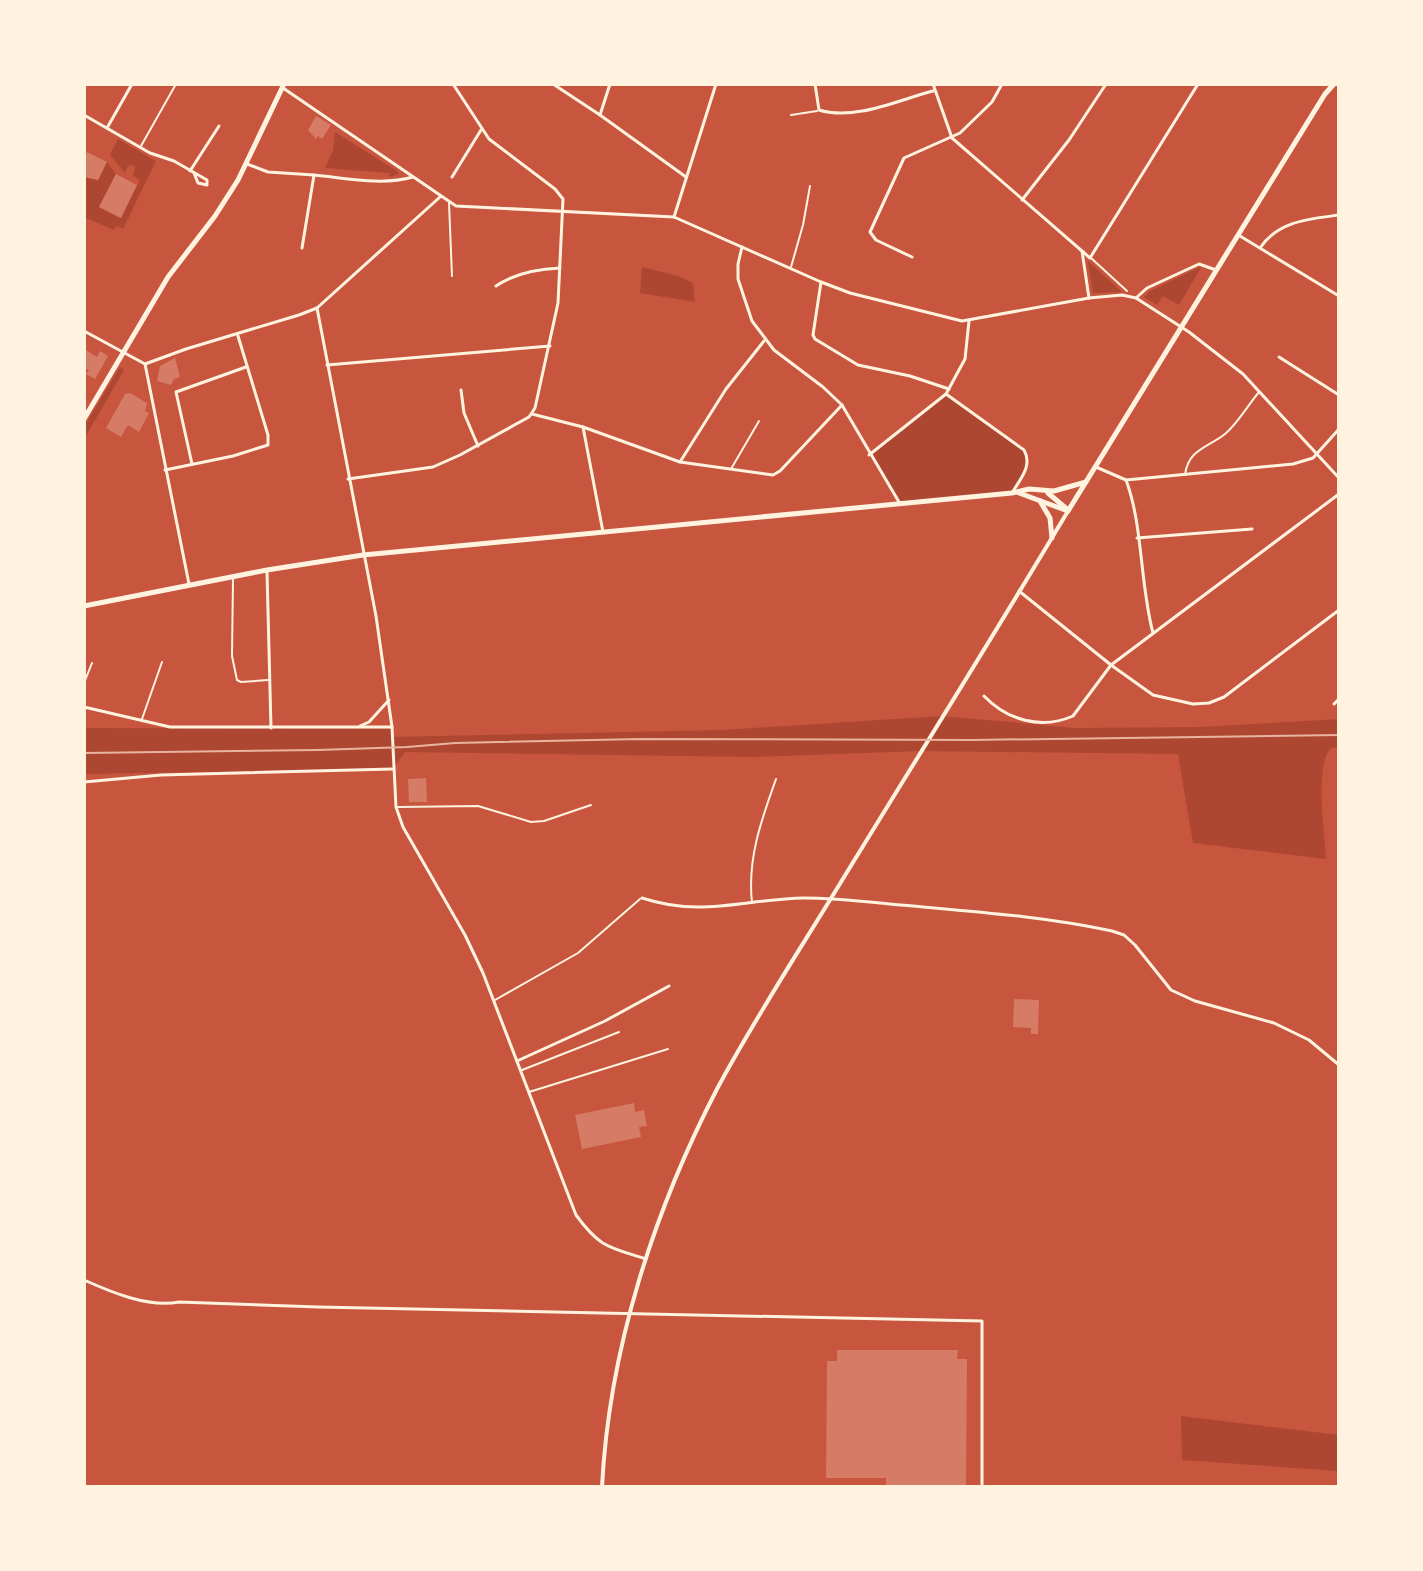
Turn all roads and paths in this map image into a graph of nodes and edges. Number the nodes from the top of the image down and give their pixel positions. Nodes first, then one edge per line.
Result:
1 (132, 84) edge
2 (176, 84) edge
3 (453, 84) edge
4 (553, 84) edge
5 (610, 84) edge
6 (716, 84) edge
7 (815, 84) edge
8 (933, 84) edge
9 (1002, 84) edge
10 (1106, 84) edge
11 (1198, 84) edge
12 (1328, 84) edge
13 (1334, 84) edge
14 (283, 86) edge
15 (935, 90) junction
16 (1325, 94) junction
17 (819, 110) junction
18 (84, 115) edge
19 (600, 115) junction
20 (791, 115) dead end
21 (219, 126) dead end
22 (107, 128) junction
23 (481, 130) junction
24 (952, 138) junction
25 (140, 147) junction
26 (246, 164) junction
27 (314, 175) junction
28 (413, 177) junction
29 (452, 177) dead end
30 (686, 177) junction
31 (810, 186) dead end
32 (440, 196) junction
33 (1022, 200) junction
34 (449, 202) junction
35 (563, 213) junction
36 (1339, 215) edge
37 (674, 217) junction
38 (1238, 235) junction
39 (742, 247) junction
40 (302, 248) dead end
41 (1260, 248) junction
42 (1082, 251) junction
43 (912, 257) dead end
44 (1090, 258) junction
45 (560, 268) junction
46 (791, 269) junction
47 (1216, 270) junction
48 (452, 276) dead end
49 (821, 282) junction
50 (496, 286) dead end
51 (1127, 291) dead end
52 (1339, 296) edge
53 (1089, 298) junction
54 (1136, 298) junction
55 (317, 308) junction
56 (969, 321) junction
57 (1181, 327) junction
58 (84, 331) edge
59 (237, 335) junction
60 (764, 340) junction
61 (550, 346) junction
62 (122, 352) junction
63 (1279, 357) dead end
64 (145, 364) junction
65 (327, 365) junction
66 (246, 367) junction
67 (949, 389) junction
68 (461, 390) dead end
69 (1260, 392) junction
70 (946, 394) junction
71 (1339, 395) edge
72 (842, 405) junction
73 (532, 414) junction
74 (84, 419) edge
75 (759, 421) dead end
76 (583, 427) junction
77 (1339, 429) edge
78 (478, 446) junction
79 (1317, 454) junction
80 (869, 455) junction
81 (680, 462) junction
82 (192, 464) junction
83 (1095, 467) junction
84 (165, 470) junction
85 (731, 470) junction
86 (1185, 476) junction
87 (1339, 478) edge
88 (348, 479) junction
89 (1126, 480) junction
90 (1086, 482) junction
91 (1013, 492) junction
92 (1047, 492) junction
93 (1339, 494) edge
94 (1039, 500) junction
95 (899, 502) junction
96 (1068, 511) junction
97 (1252, 529) dead end
98 (603, 532) junction
99 (1052, 538) junction
100 (1137, 538) junction
101 (363, 555) junction
102 (267, 570) junction
103 (233, 577) junction
104 (189, 586) junction
105 (1019, 591) junction
106 (84, 606) edge
107 (1339, 610) edge
108 (1153, 633) junction
109 (162, 662) dead end
110 (92, 663) dead end
111 (1111, 665) junction
112 (270, 680) junction
113 (84, 683) edge
114 (984, 696) dead end
115 (1339, 699) edge
116 (389, 700) junction
117 (1334, 704) dead end
118 (84, 707) edge
119 (141, 720) junction
120 (358, 727) junction
121 (392, 727) junction
122 (271, 728) junction
123 (393, 769) junction
124 (776, 779) dead end
125 (84, 782) edge
126 (591, 805) dead end
127 (396, 807) junction
128 (642, 898) joint
129 (831, 900) junction
130 (752, 903) junction
131 (669, 986) dead end
132 (494, 1001) junction
133 (619, 1032) dead end
134 (668, 1049) dead end
135 (517, 1061) junction
136 (1339, 1065) edge
137 (520, 1071) junction
138 (528, 1092) junction
139 (646, 1259) junction
140 (84, 1280) edge
141 (630, 1313) junction
142 (602, 1487) edge
143 (982, 1487) edge

1 - 22 street
2 - 25 lane
3 - 23 street
4 - 19 street
5 - 19 street
6 - 30 street
7 - 17 street
8 - 15 street
9 - 24 street
10 - 33 street
11 - 44 street
12 - 16 main road
13 - 16 main road
14 - 26 main road
14 - 28 street
15 - 17 street
15 - 24 street
16 - 38 main road
17 - 20 lane
18 - 22 street
19 - 30 street
21 - 25 street
22 - 25 street
23 - 29 street
23 - 35 street
24 - 33 street
24 - 43 street
26 - 27 street
26 - 62 main road
27 - 28 street
27 - 40 street
28 - 32 street
30 - 37 street
31 - 46 lane
32 - 34 street
32 - 55 street
33 - 42 street
34 - 35 street
34 - 48 lane
35 - 37 street
35 - 45 street
36 - 41 street
37 - 39 street
38 - 41 street
38 - 47 main road
39 - 46 street
39 - 60 street
41 - 52 street
42 - 44 street
42 - 53 street
44 - 51 lane
45 - 50 street
45 - 61 street
46 - 49 street
47 - 54 street
47 - 57 main road
49 - 56 street
49 - 67 street
53 - 54 street
53 - 56 street
54 - 57 street
55 - 59 street
55 - 65 street
56 - 67 street
57 - 69 street
57 - 83 main road
58 - 62 street
59 - 64 street
59 - 66 street
60 - 72 street
60 - 81 street
61 - 65 street
61 - 73 street
62 - 64 street
62 - 74 main road
63 - 71 street
64 - 84 street
65 - 88 street
66 - 82 street
66 - 82 street
67 - 70 street
68 - 78 street
69 - 79 street
69 - 86 lane
70 - 80 street
70 - 91 street
72 - 80 street
72 - 85 street
73 - 76 street
73 - 78 street
75 - 85 lane
76 - 81 street
76 - 98 street
77 - 79 street
78 - 88 street
79 - 86 street
79 - 87 street
80 - 95 street
81 - 85 street
82 - 84 street
83 - 89 street
83 - 90 main road
84 - 104 street
86 - 89 street
88 - 101 street
89 - 100 street
90 - 92 main road
90 - 96 main road
91 - 92 main road
91 - 94 main road
91 - 95 main road
92 - 96 main road
93 - 108 street
94 - 96 main road
94 - 99 main road
95 - 98 main road
96 - 99 street
97 - 100 street
98 - 101 main road
99 - 105 street
100 - 108 street
101 - 102 main road
101 - 116 street
102 - 103 main road
102 - 112 street
103 - 104 main road
103 - 112 lane
104 - 106 main road
105 - 111 street
105 - 129 street
107 - 111 street
108 - 111 street
109 - 119 lane
110 - 113 lane
111 - 114 street
112 - 122 street
115 - 117 street
116 - 120 street
116 - 121 street
118 - 119 street
119 - 122 street
120 - 121 street
120 - 122 street
121 - 123 street
123 - 125 street
123 - 127 street
124 - 130 lane
126 - 127 lane
127 - 132 street
128 - 130 street
128 - 132 lane
129 - 130 street
129 - 136 street
129 - 139 street
131 - 135 street
132 - 135 street
133 - 137 lane
134 - 138 lane
135 - 137 street
137 - 138 street
138 - 139 street
139 - 141 street
140 - 141 street
141 - 142 street
141 - 143 street

